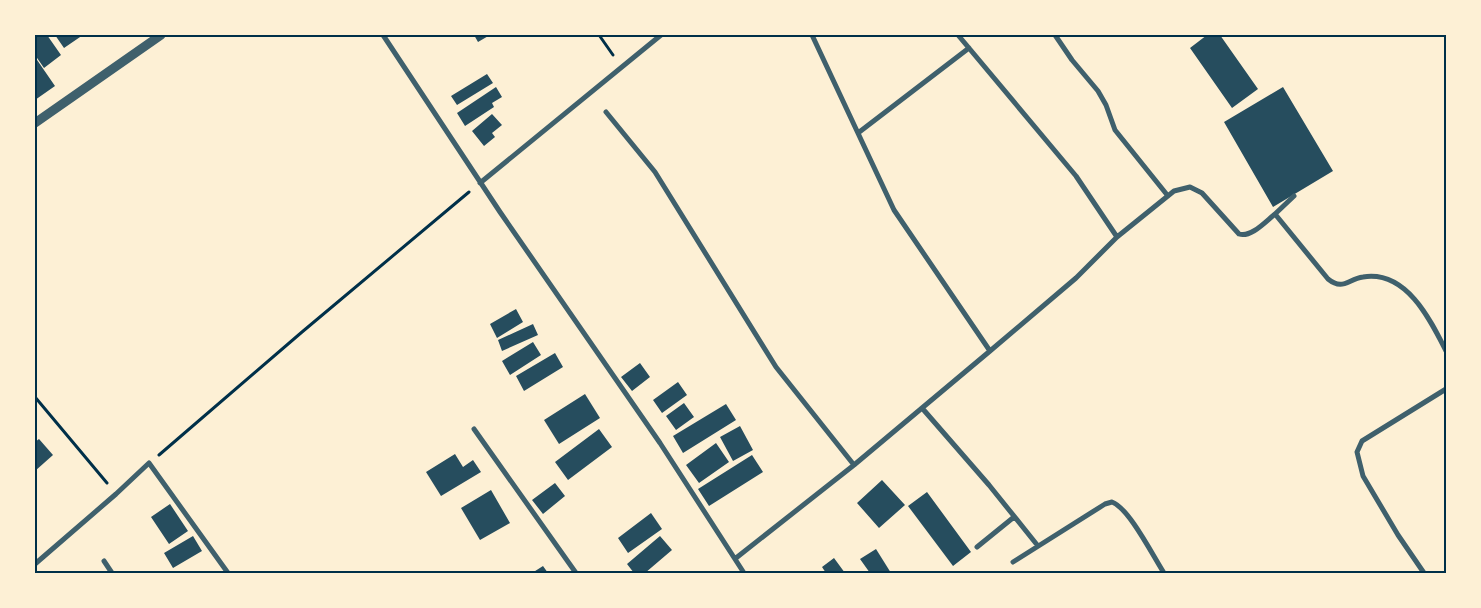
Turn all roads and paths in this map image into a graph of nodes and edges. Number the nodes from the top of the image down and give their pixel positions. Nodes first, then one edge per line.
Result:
1 (160, 35) edge
2 (383, 35) edge
3 (599, 35) edge
4 (662, 35) edge
5 (812, 35) edge
6 (958, 35) edge
7 (1055, 35) edge
8 (969, 48) junction
9 (622, 68) junction
10 (606, 112) dead end
11 (35, 123) edge
12 (858, 133) junction
13 (480, 183) junction
14 (1168, 196) junction
15 (1294, 196) dead end
16 (1275, 214) junction
17 (1117, 237) junction
18 (1446, 351) edge
19 (990, 352) junction
20 (1446, 388) edge
21 (35, 397) edge
22 (922, 408) junction
23 (474, 429) dead end
24 (150, 465) junction
25 (854, 465) junction
26 (116, 494) junction
27 (1014, 517) junction
28 (1038, 546) junction
29 (977, 547) dead end
30 (736, 558) junction
31 (104, 561) dead end
32 (1013, 562) dead end
33 (35, 564) edge
34 (112, 573) edge
35 (228, 573) edge
36 (576, 573) edge
37 (744, 573) edge
38 (1164, 573) edge
39 (1424, 573) edge

1 - 11 street
2 - 13 street
3 - 9 path
4 - 9 street
5 - 12 street
6 - 8 street
7 - 14 street
8 - 12 street
8 - 17 street
9 - 13 street
10 - 25 street
12 - 19 street
13 - 24 path
13 - 30 street
14 - 16 street
14 - 17 street
15 - 16 street
16 - 18 street
17 - 19 street
19 - 22 street
20 - 39 street
21 - 26 path
22 - 25 street
22 - 27 street
23 - 36 street
24 - 26 street
24 - 35 street
25 - 30 street
26 - 33 street
27 - 28 street
27 - 29 street
28 - 32 street
28 - 38 street
30 - 37 street
31 - 34 street

